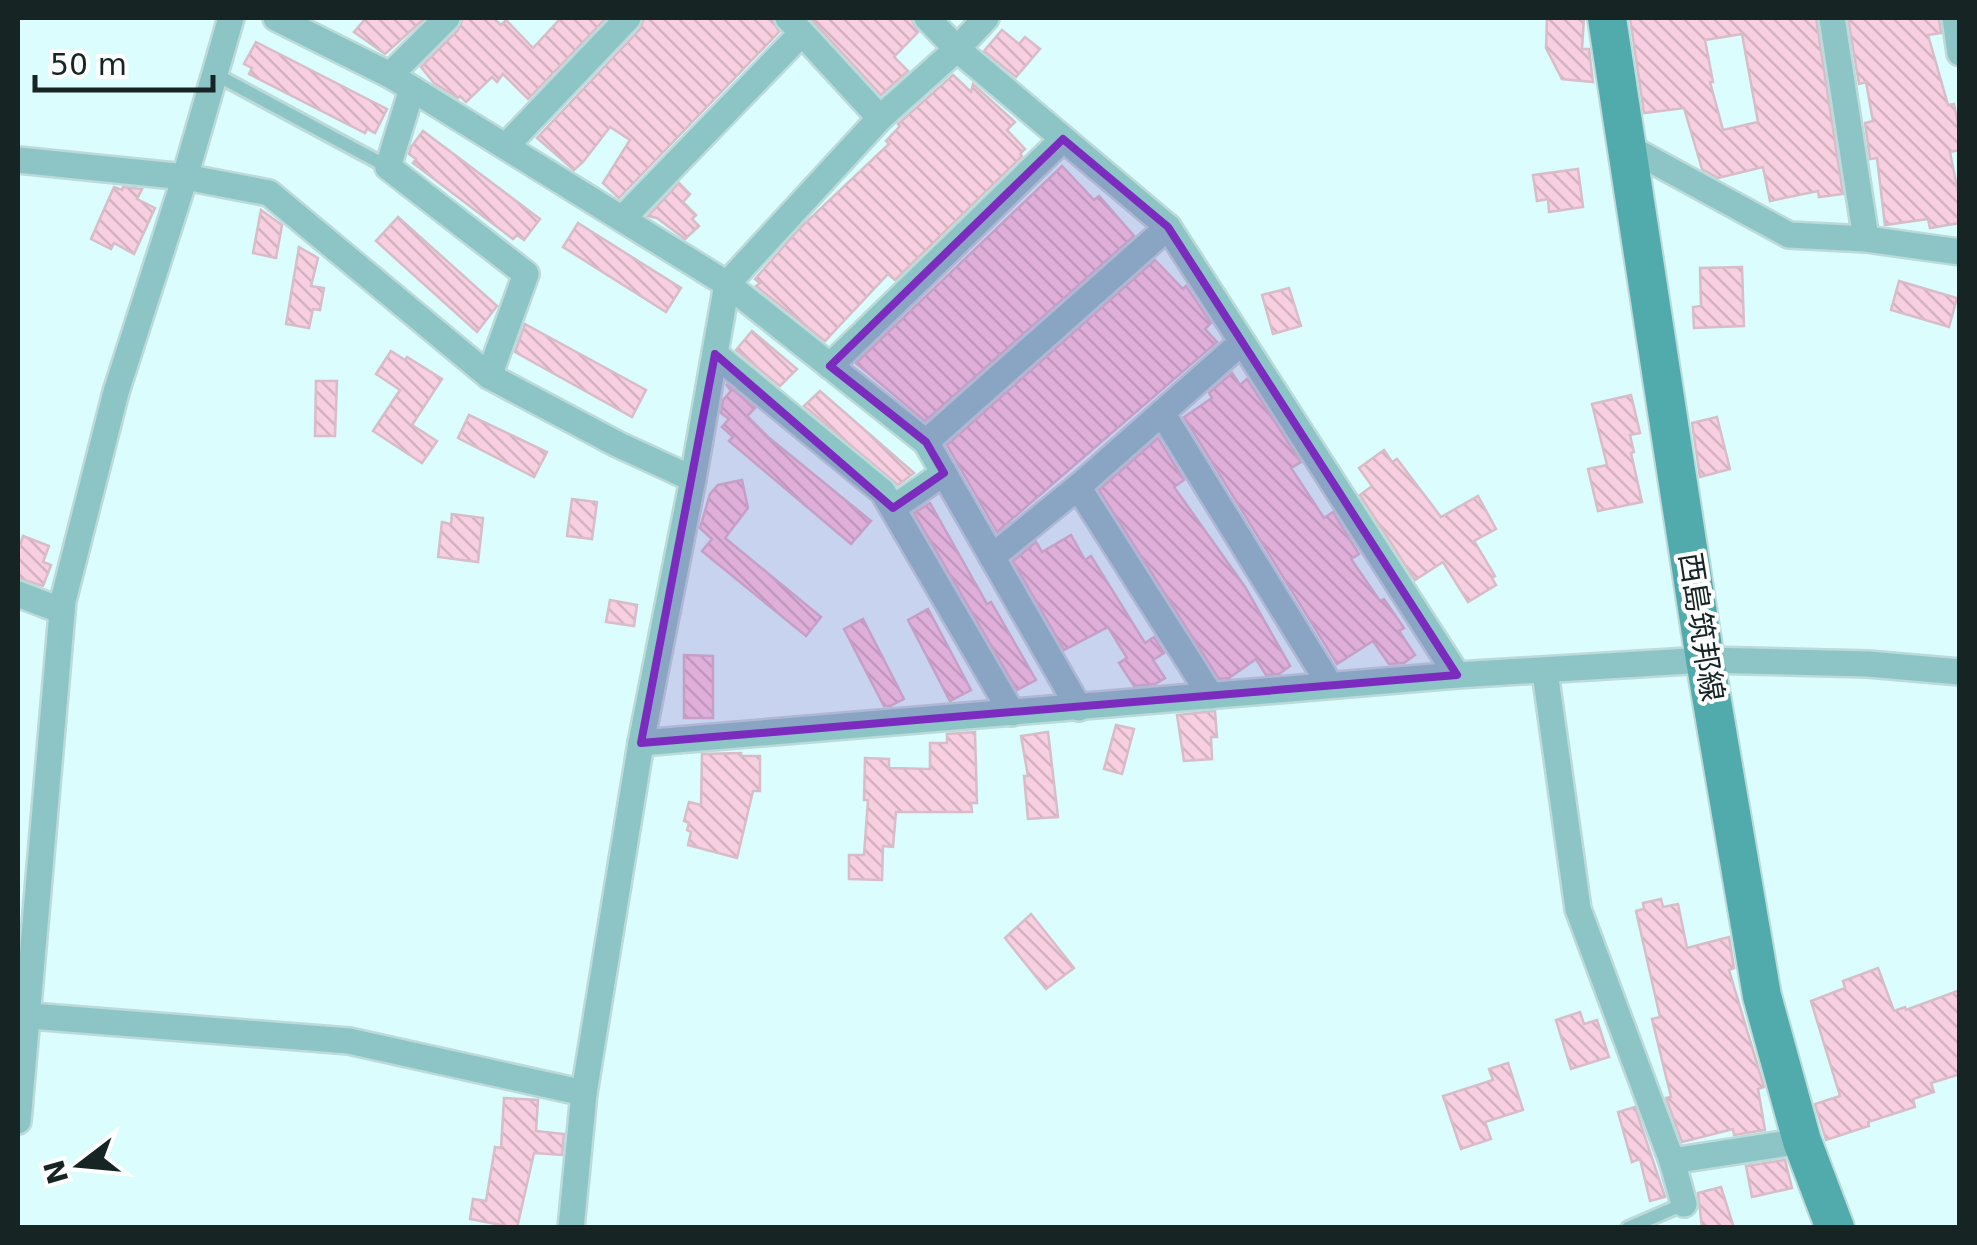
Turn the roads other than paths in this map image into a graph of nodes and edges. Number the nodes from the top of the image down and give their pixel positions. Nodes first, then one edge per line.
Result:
1 (231, 18) edge
2 (276, 18) edge
3 (447, 18) edge
4 (628, 18) edge
5 (927, 18) edge
6 (986, 18) edge
7 (1607, 18) edge
8 (1832, 18) edge
9 (1955, 18) edge
10 (795, 25) edge
11 (956, 49) junction
12 (1960, 52) edge
13 (215, 74) junction
14 (390, 76) junction
15 (412, 89) junction
16 (880, 118) junction
17 (1063, 139) junction
18 (506, 146) junction
19 (1626, 146) junction
20 (18, 160) edge
21 (388, 167) junction
22 (185, 177) junction
23 (623, 218) junction
24 (1168, 227) junction
25 (1866, 239) junction
26 (1960, 252) edge
27 (727, 284) junction
28 (1242, 342) junction
29 (715, 354) junction
30 (830, 366) junction
31 (489, 376) junction
32 (1162, 413) junction
33 (926, 442) junction
34 (944, 473) junction
35 (693, 480) junction
36 (1078, 488) junction
37 (893, 508) junction
38 (992, 557) junction
39 (18, 594) edge
40 (62, 611) junction
41 (1706, 660) junction
42 (1545, 672) junction
43 (1960, 672) edge
44 (1457, 675) junction
45 (1330, 685) junction
46 (1211, 696) junction
47 (1079, 708) junction
48 (1012, 713) junction
49 (641, 743) junction
50 (21, 1015) edge
51 (584, 1093) junction
52 (18, 1121) edge
53 (1802, 1141) junction
54 (1672, 1161) junction
55 (1684, 1204) joint
56 (570, 1228) edge
57 (1628, 1228) edge
58 (1835, 1228) edge

1 - 13 street
2 - 14 street
3 - 14 street
4 - 18 street
5 - 11 street
6 - 11 street
7 - 19 main road, 西島筑邦線
8 - 25 street
9 - 12 street
10 - 16 street
10 - 23 street
11 - 16 street
11 - 17 street
13 - 21 lane
13 - 22 street
14 - 15 street
15 - 18 street
15 - 21 street
16 - 27 street
17 - 24 street
17 - 30 street
18 - 23 street
19 - 25 street
19 - 41 main road, 西島筑邦線
20 - 22 street
21 - 31 street
22 - 31 street
22 - 40 street
23 - 27 street
24 - 28 street
24 - 33 street
25 - 26 street
27 - 29 street
27 - 30 street
28 - 32 street
28 - 44 street
29 - 35 street
29 - 37 street
30 - 33 street
31 - 35 street
32 - 36 street
32 - 45 street
33 - 34 street
34 - 37 street
34 - 38 street
35 - 49 street
36 - 38 street
36 - 46 street
37 - 48 street
38 - 47 street
39 - 40 street
40 - 50 street
41 - 42 street
41 - 43 street
41 - 53 main road, 西島筑邦線
42 - 44 street
42 - 54 street
44 - 45 street
45 - 46 street
46 - 47 street
47 - 48 street
48 - 49 street
49 - 51 street
50 - 51 street
50 - 52 street
51 - 56 street
53 - 54 street
53 - 58 main road, 西島筑邦線
54 - 55 street
55 - 57 lane

